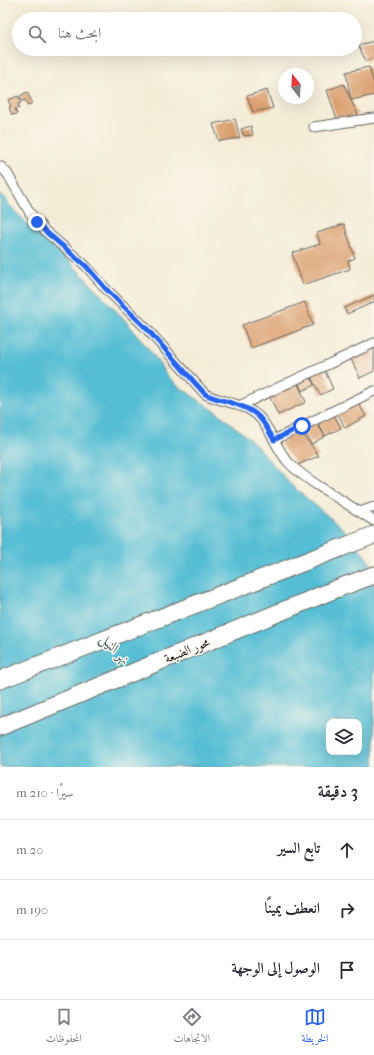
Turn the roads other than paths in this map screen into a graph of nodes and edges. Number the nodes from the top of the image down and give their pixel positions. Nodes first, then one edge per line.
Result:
1 (374, 118) edge
2 (314, 127) dead end
3 (0, 166) edge
4 (374, 343) edge
5 (374, 391) edge
6 (239, 406) junction
7 (274, 440) junction
8 (374, 507) edge
9 (360, 512) junction
10 (374, 521) edge
11 (374, 535) edge
12 (374, 575) edge
13 (0, 680) edge
14 (0, 727) edge

1 - 2 street
3 - 6 street
4 - 6 street
5 - 7 street
6 - 7 street
7 - 9 street
8 - 9 street
9 - 10 street
11 - 13 highway
12 - 14 highway, محور الضبعة

